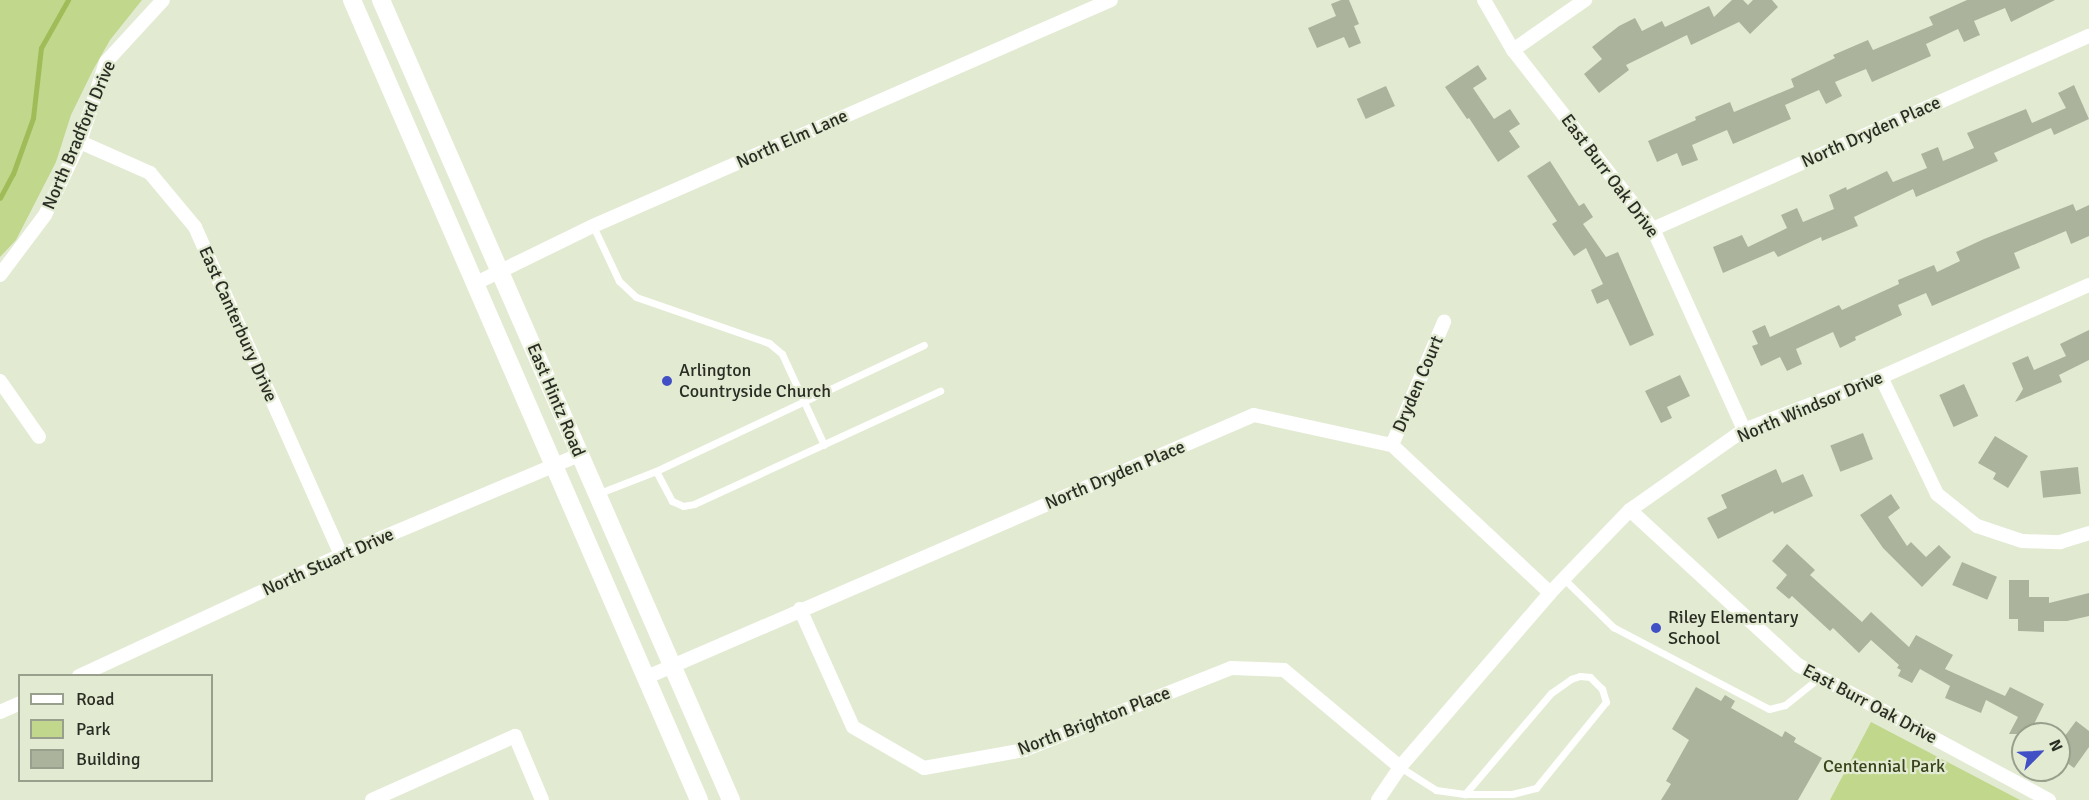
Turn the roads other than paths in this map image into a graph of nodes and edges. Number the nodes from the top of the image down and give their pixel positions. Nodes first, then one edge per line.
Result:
1 (163, 0) edge
2 (352, 0) edge
3 (381, 0) edge
4 (1111, 0) edge
5 (1484, 0) edge
6 (1585, 0) edge
7 (2089, 36) edge
8 (1513, 50) junction
9 (80, 142) junction
10 (593, 226) junction
11 (1653, 228) junction
12 (501, 271) junction
13 (0, 275) edge
14 (476, 283) junction
15 (2089, 285) edge
16 (1444, 322) dead end
17 (924, 345) dead end
18 (1881, 377) junction
19 (0, 381) edge
20 (940, 391) dead end
21 (804, 400) junction
22 (1744, 430) junction
23 (39, 438) dead end
24 (824, 445) junction
25 (1392, 445) junction
26 (579, 455) junction
27 (554, 466) junction
28 (656, 471) junction
29 (597, 494) junction
30 (1630, 510) junction
31 (2089, 532) edge
32 (341, 555) junction
33 (1564, 579) junction
34 (1550, 593) junction
35 (800, 609) junction
36 (673, 666) junction
37 (81, 674) edge
38 (647, 677) junction
39 (1821, 677) junction
40 (18, 704) edge
41 (0, 712) edge
42 (1401, 767) junction
43 (1465, 794) junction
44 (372, 800) edge
45 (542, 800) edge
46 (699, 800) edge
47 (731, 800) edge
48 (1378, 800) edge
49 (2049, 800) edge

1 - 9 street, North Bradford Drive
2 - 14 main road, East Hintz Road
3 - 12 main road, East Hintz Road
4 - 10 street, North Elm Lane
5 - 8 street, East Burr Oak Drive
6 - 8 street
7 - 11 street, North Dryden Place
8 - 11 street, East Burr Oak Drive
9 - 13 street, North Bradford Drive
9 - 32 street, East Canterbury Drive
10 - 12 street, North Elm Lane
10 - 21 lane
11 - 22 street, East Burr Oak Drive
12 - 14 street, North Elm Lane
12 - 26 main road, East Hintz Road
14 - 27 main road, East Hintz Road
15 - 18 street, North Windsor Drive
16 - 25 street, Dryden Court
17 - 21 lane
18 - 22 street, North Windsor Drive
18 - 31 street
19 - 23 street
20 - 24 lane
21 - 24 lane
21 - 28 lane
22 - 30 street, North Windsor Drive
24 - 28 lane
25 - 34 street
25 - 35 street, North Dryden Place
26 - 27 street, North Stuart Drive
26 - 29 main road, East Hintz Road
27 - 32 street, North Stuart Drive
27 - 38 main road, East Hintz Road
28 - 29 lane
29 - 36 main road, East Hintz Road
30 - 33 street, North Windsor Drive
30 - 39 street, East Burr Oak Drive
32 - 37 street, North Stuart Drive
33 - 34 street, North Windsor Drive
33 - 39 lane
34 - 42 street, North Windsor Drive
35 - 36 street, North Dryden Place
35 - 42 street, North Brighton Place
36 - 38 street, North Dryden Place
36 - 47 main road, East Hintz Road
38 - 46 main road, East Hintz Road
39 - 49 street, East Burr Oak Drive
40 - 41 street
42 - 43 lane
42 - 48 street, North Windsor Drive
43 - 43 lane
44 - 45 street

